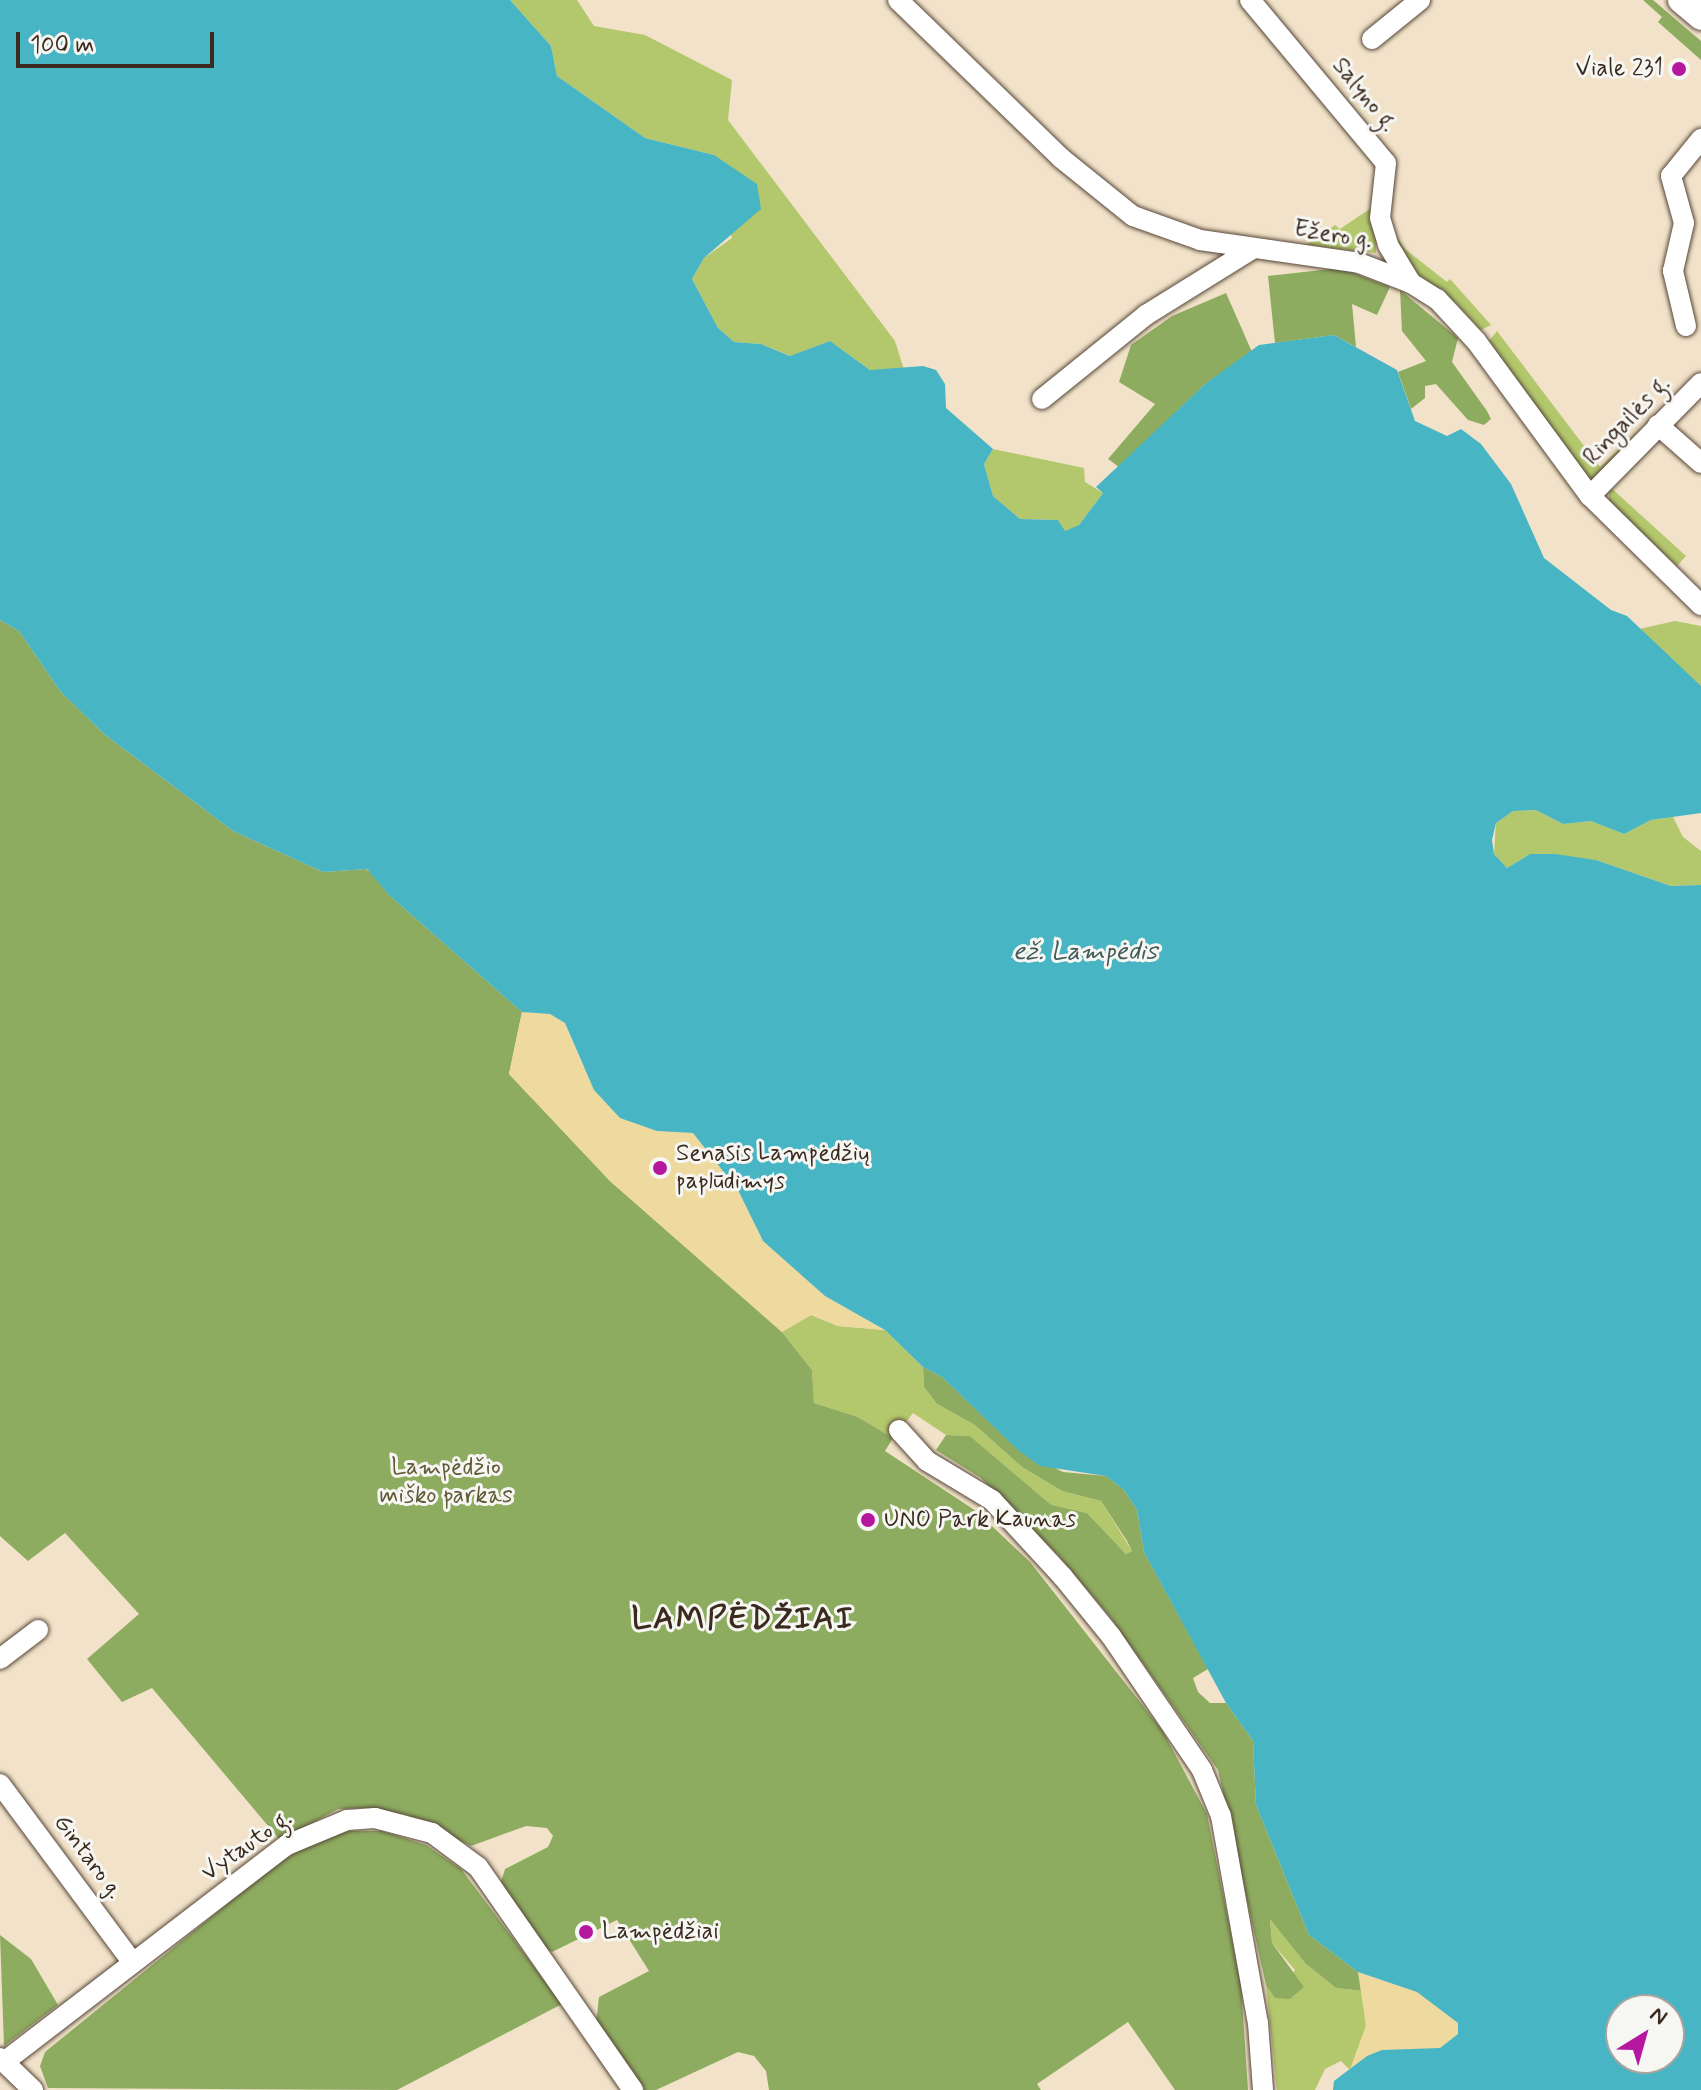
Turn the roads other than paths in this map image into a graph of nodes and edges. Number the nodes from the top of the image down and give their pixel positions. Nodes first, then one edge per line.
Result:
1 (898, 0) edge
2 (1250, 0) edge
3 (1420, 0) edge
4 (1681, 0) edge
5 (1701, 17) edge
6 (1372, 39) dead end
7 (1701, 139) edge
8 (1252, 249) junction
9 (1411, 283) junction
10 (1686, 326) dead end
11 (1701, 383) edge
12 (1042, 399) dead end
13 (1658, 425) junction
14 (1701, 463) edge
15 (1590, 496) junction
16 (1701, 605) edge
17 (899, 1430) dead end
18 (38, 1630) dead end
19 (0, 1659) edge
20 (0, 1784) edge
21 (132, 1962) junction
22 (2, 2060) edge
23 (33, 2090) edge
24 (633, 2090) edge
25 (1263, 2090) edge

1 - 8 street, Ežero g.
2 - 9 street, Salyno g.
3 - 6 street
4 - 5 main road
7 - 10 street
8 - 9 street, Ežero g.
8 - 12 street
9 - 15 street, Ežero g.
11 - 13 street, Ringailės g.
13 - 14 street
13 - 15 street, Ringailės g.
15 - 16 street, Ežero g.
17 - 25 street
18 - 19 street
20 - 21 street, Gintaro g.
21 - 22 street, Vytauto g.
21 - 24 street, Vytauto g.
22 - 23 street

